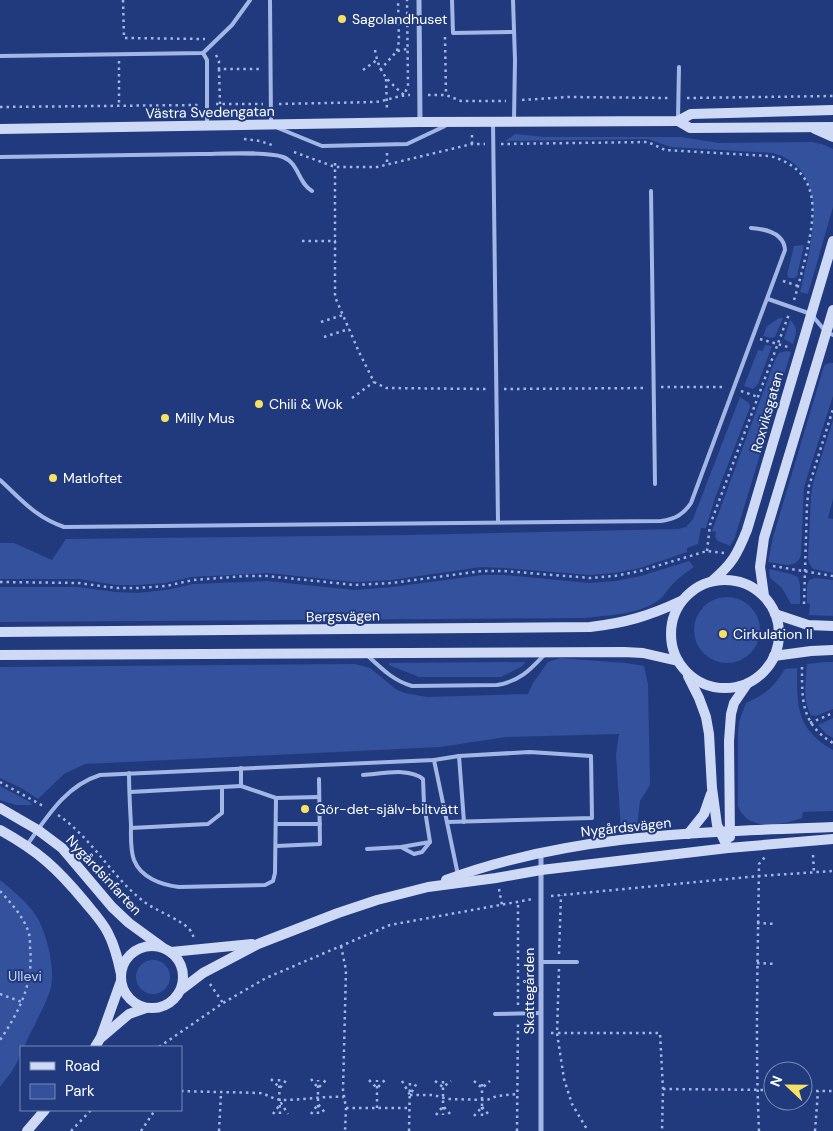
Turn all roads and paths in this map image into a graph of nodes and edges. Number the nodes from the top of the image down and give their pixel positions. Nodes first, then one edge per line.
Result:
1 (250, 0) edge
2 (270, 0) edge
3 (398, 0) edge
4 (407, 0) edge
5 (419, 0) edge
6 (452, 0) edge
7 (513, 0) edge
8 (444, 29) dead end
9 (513, 32) junction
10 (124, 38) dead end
11 (375, 50) dead end
12 (407, 50) junction
13 (397, 51) junction
14 (203, 53) junction
15 (119, 54) junction
16 (0, 56) edge
17 (377, 60) junction
18 (679, 67) dead end
19 (219, 69) dead end
20 (363, 70) dead end
21 (380, 70) junction
22 (446, 96) dead end
23 (220, 104) dead end
24 (120, 105) dead end
25 (833, 110) edge
26 (514, 121) junction
27 (678, 121) junction
28 (420, 122) junction
29 (452, 122) junction
30 (493, 122) junction
31 (271, 125) junction
32 (207, 126) junction
33 (812, 127) junction
34 (833, 127) edge
35 (0, 129) edge
36 (833, 137) edge
37 (242, 138) dead end
38 (493, 143) junction
39 (276, 146) dead end
40 (285, 149) dead end
41 (0, 157) edge
42 (336, 165) junction
43 (312, 191) dead end
44 (651, 191) dead end
45 (751, 228) dead end
46 (302, 241) dead end
47 (336, 241) junction
48 (833, 241) edge
49 (776, 278) junction
50 (798, 286) junction
51 (768, 299) junction
52 (791, 307) junction
53 (833, 310) edge
54 (811, 314) junction
55 (344, 315) junction
56 (321, 322) dead end
57 (349, 329) junction
58 (829, 333) edge
59 (324, 337) dead end
60 (374, 382) junction
61 (654, 388) junction
62 (735, 388) junction
63 (496, 389) junction
64 (758, 397) junction
65 (352, 398) dead end
66 (833, 409) edge
67 (0, 480) edge
68 (655, 484) dead end
69 (498, 522) junction
70 (707, 551) junction
71 (725, 553) dead end
72 (769, 565) dead end
73 (805, 572) junction
74 (833, 576) edge
75 (712, 581) junction
76 (0, 582) edge
77 (764, 596) junction
78 (681, 601) junction
79 (804, 604) dead end
80 (775, 614) junction
81 (833, 626) edge
82 (0, 632) edge
83 (833, 650) edge
84 (548, 651) junction
85 (364, 653) junction
86 (0, 655) edge
87 (774, 656) junction
88 (678, 661) junction
89 (802, 666) dead end
90 (687, 673) junction
91 (748, 683) junction
92 (833, 713) edge
93 (810, 723) junction
94 (833, 743) edge
95 (459, 756) junction
96 (434, 760) junction
97 (241, 768) junction
98 (129, 773) junction
99 (362, 775) dead end
100 (319, 779) dead end
101 (0, 782) edge
102 (241, 786) junction
103 (222, 787) junction
104 (712, 788) junction
105 (130, 792) junction
106 (320, 797) junction
107 (276, 798) junction
108 (0, 808) edge
109 (52, 811) junction
110 (447, 822) junction
111 (464, 822) junction
112 (276, 824) junction
113 (320, 824) junction
114 (833, 827) edge
115 (131, 828) junction
116 (0, 830) edge
117 (38, 830) junction
118 (730, 831) junction
119 (719, 832) junction
120 (688, 834) junction
121 (833, 839) edge
122 (430, 842) junction
123 (28, 845) junction
124 (276, 846) junction
125 (400, 847) junction
126 (728, 848) junction
127 (367, 850) dead end
128 (541, 852) junction
129 (813, 854) dead end
130 (772, 857) dead end
131 (540, 870) junction
132 (833, 871) edge
133 (814, 873) junction
134 (759, 876) junction
135 (458, 879) junction
136 (0, 891) edge
137 (561, 895) junction
138 (540, 898) junction
139 (757, 924) junction
140 (775, 924) dead end
141 (258, 944) junction
142 (341, 946) junction
143 (162, 947) junction
144 (195, 950) junction
145 (171, 952) junction
146 (541, 962) junction
147 (559, 962) junction
148 (577, 962) dead end
149 (757, 963) junction
150 (776, 964) dead end
151 (202, 973) junction
152 (121, 977) junction
153 (182, 989) junction
154 (0, 994) edge
155 (22, 1002) junction
156 (223, 1003) junction
157 (146, 1008) junction
158 (541, 1013) junction
159 (495, 1014) dead end
160 (541, 1033) junction
161 (558, 1033) junction
162 (101, 1037) junction
163 (0, 1040) edge
164 (95, 1046) edge
165 (160, 1046) edge
166 (271, 1079) dead end
167 (279, 1079) dead end
168 (287, 1079) dead end
169 (311, 1080) dead end
170 (318, 1080) dead end
171 (326, 1080) dead end
172 (369, 1080) dead end
173 (377, 1080) dead end
174 (385, 1080) dead end
175 (402, 1080) dead end
176 (410, 1081) dead end
177 (418, 1081) dead end
178 (435, 1081) dead end
179 (443, 1081) dead end
180 (451, 1081) dead end
181 (474, 1081) dead end
182 (482, 1081) dead end
183 (490, 1081) dead end
184 (443, 1087) junction
185 (280, 1088) junction
186 (318, 1088) junction
187 (377, 1088) junction
188 (482, 1088) junction
189 (663, 1090) junction
190 (757, 1090) junction
191 (763, 1090) edge
192 (182, 1091) edge
193 (813, 1091) edge
194 (818, 1091) junction
195 (833, 1091) edge
196 (221, 1093) junction
197 (517, 1094) dead end
198 (410, 1095) junction
199 (344, 1097) junction
200 (318, 1098) junction
201 (444, 1098) junction
202 (482, 1100) junction
203 (281, 1102) junction
204 (318, 1104) junction
205 (444, 1106) junction
206 (346, 1108) junction
207 (377, 1108) junction
208 (410, 1108) junction
209 (482, 1108) junction
210 (44, 1111) edge
211 (90, 1111) edge
212 (155, 1111) edge
213 (273, 1114) dead end
214 (280, 1114) dead end
215 (288, 1114) dead end
216 (311, 1114) dead end
217 (318, 1114) dead end
218 (326, 1114) dead end
219 (436, 1115) dead end
220 (443, 1115) dead end
221 (451, 1116) dead end
222 (474, 1116) dead end
223 (482, 1116) dead end
224 (490, 1116) dead end
225 (27, 1131) edge
226 (71, 1131) edge
227 (141, 1131) edge
228 (219, 1131) edge
229 (344, 1131) edge
230 (409, 1131) edge
231 (541, 1131) edge
232 (588, 1131) edge
233 (662, 1131) edge
234 (759, 1131) edge
235 (815, 1131) edge

1 - 14 lane
2 - 31 lane
3 - 13 path
4 - 12 path
5 - 28 street
6 - 9 lane
7 - 9 lane
8 - 22 path
9 - 26 lane
10 - 15 path
11 - 17 path
12 - 13 path
12 - 21 path
13 - 21 path
14 - 15 lane
14 - 32 lane
15 - 16 lane
15 - 24 path
17 - 20 path
17 - 21 path
18 - 27 lane
19 - 23 path
25 - 27 street, Västra Svedengatan
26 - 27 street, Västra Svedengatan
26 - 30 street, Västra Svedengatan
27 - 33 street, Västra Svedengatan
28 - 29 street, Västra Svedengatan
28 - 31 street, Västra Svedengatan
29 - 30 street, Västra Svedengatan
29 - 31 lane
30 - 38 lane
31 - 32 street, Västra Svedengatan
32 - 35 street, Västra Svedengatan
33 - 34 street, Västra Svedengatan
33 - 36 street
37 - 39 path
38 - 42 path
38 - 50 path
38 - 63 lane
40 - 42 path
41 - 43 lane
42 - 47 path
44 - 61 lane
45 - 49 lane
46 - 47 path
47 - 55 path
48 - 54 street, Roxviksgatan
49 - 50 path
49 - 51 lane
50 - 52 path
51 - 52 lane
51 - 62 lane
52 - 54 lane
52 - 64 path
53 - 58 street
54 - 58 lane
54 - 75 street, Roxviksgatan
55 - 56 path
55 - 57 path
57 - 59 path
57 - 60 path
58 - 77 street
60 - 63 path
60 - 65 path
61 - 62 path
61 - 63 path
61 - 68 lane
62 - 64 path
62 - 69 lane
63 - 69 lane
64 - 70 path
66 - 73 path
67 - 69 lane
70 - 71 path
70 - 76 path
72 - 73 path
73 - 74 path
73 - 79 path
75 - 77 street
75 - 78 street
77 - 80 street
78 - 82 street, Bergsvägen
78 - 88 street
80 - 81 street
80 - 87 street
83 - 87 street
84 - 85 street
84 - 85 lane
84 - 88 street
85 - 86 street
87 - 91 street
88 - 90 street
89 - 93 path
90 - 91 street
90 - 104 street
91 - 118 street
92 - 93 path
93 - 94 path
95 - 96 lane
95 - 111 lane
95 - 111 lane
96 - 97 lane
96 - 110 lane
97 - 98 lane
97 - 102 lane
98 - 105 lane
98 - 109 lane
99 - 122 lane
100 - 106 lane
101 - 109 path
102 - 103 lane
102 - 107 lane
103 - 105 lane
103 - 115 lane
104 - 119 street
104 - 120 street
105 - 115 lane
106 - 107 lane
106 - 113 lane
107 - 112 lane
108 - 117 street, Nygårdsinfarten
109 - 117 lane
109 - 144 path
110 - 111 lane
110 - 135 lane
112 - 113 lane
112 - 124 lane
113 - 124 lane
114 - 118 street, Nygårdsvägen
115 - 124 lane
116 - 123 street
117 - 123 lane
117 - 143 street, Nygårdsinfarten
118 - 119 street, Nygårdsvägen
118 - 126 street
119 - 120 street, Nygårdsvägen
119 - 126 street
120 - 128 street, Nygårdsvägen
121 - 126 street, Nygårdsvägen
122 - 125 lane
122 - 125 lane
123 - 152 street
125 - 127 lane
126 - 131 street, Nygårdsvägen
128 - 131 street, Skattegården
128 - 135 street, Nygårdsvägen
129 - 133 path
130 - 134 path
131 - 135 street, Nygårdsvägen
131 - 138 street, Skattegården
132 - 133 path
133 - 134 path
134 - 137 path
134 - 139 path
135 - 141 street, Nygårdsvägen
136 - 155 path
137 - 138 path
137 - 147 path
138 - 142 path
138 - 146 street, Skattegården
139 - 140 path
139 - 149 path
141 - 144 street, Nygårdsvägen
141 - 151 street, Nygårdsvägen
142 - 156 path
142 - 199 path
143 - 145 street
143 - 152 street
144 - 145 street, Nygårdsvägen
145 - 153 street
146 - 147 lane
146 - 158 street, Skattegården
147 - 148 lane
147 - 161 path
149 - 150 path
149 - 190 path
151 - 153 street, Nygårdsvägen
151 - 156 path
152 - 157 street
152 - 162 street
153 - 157 street
154 - 155 path
155 - 163 path
156 - 165 path
157 - 162 street
158 - 159 lane
158 - 160 street, Skattegården
160 - 161 path
160 - 231 street, Skattegården
161 - 189 path
161 - 232 path
162 - 164 street
166 - 185 path
167 - 185 path
168 - 185 path
169 - 186 path
170 - 186 path
171 - 186 path
172 - 187 path
173 - 187 path
174 - 187 path
175 - 198 path
176 - 198 path
177 - 198 path
178 - 184 path
179 - 184 path
180 - 184 path
181 - 188 path
182 - 188 path
183 - 188 path
184 - 201 path
185 - 203 path
186 - 200 path
187 - 207 path
188 - 202 path
189 - 190 path
189 - 233 path
190 - 191 path
190 - 234 path
192 - 196 path
193 - 194 path
194 - 195 path
194 - 235 path
196 - 203 path
196 - 228 path
197 - 202 path
198 - 201 path
198 - 208 path
199 - 200 path
199 - 206 path
200 - 203 path
200 - 204 path
201 - 202 path
201 - 205 path
202 - 209 path
203 - 213 path
203 - 214 path
203 - 215 path
204 - 216 path
204 - 217 path
204 - 218 path
205 - 219 path
205 - 220 path
205 - 221 path
206 - 207 path
206 - 229 path
207 - 208 path
208 - 230 path
209 - 222 path
209 - 223 path
209 - 224 path
210 - 225 street
211 - 226 path
212 - 227 path

